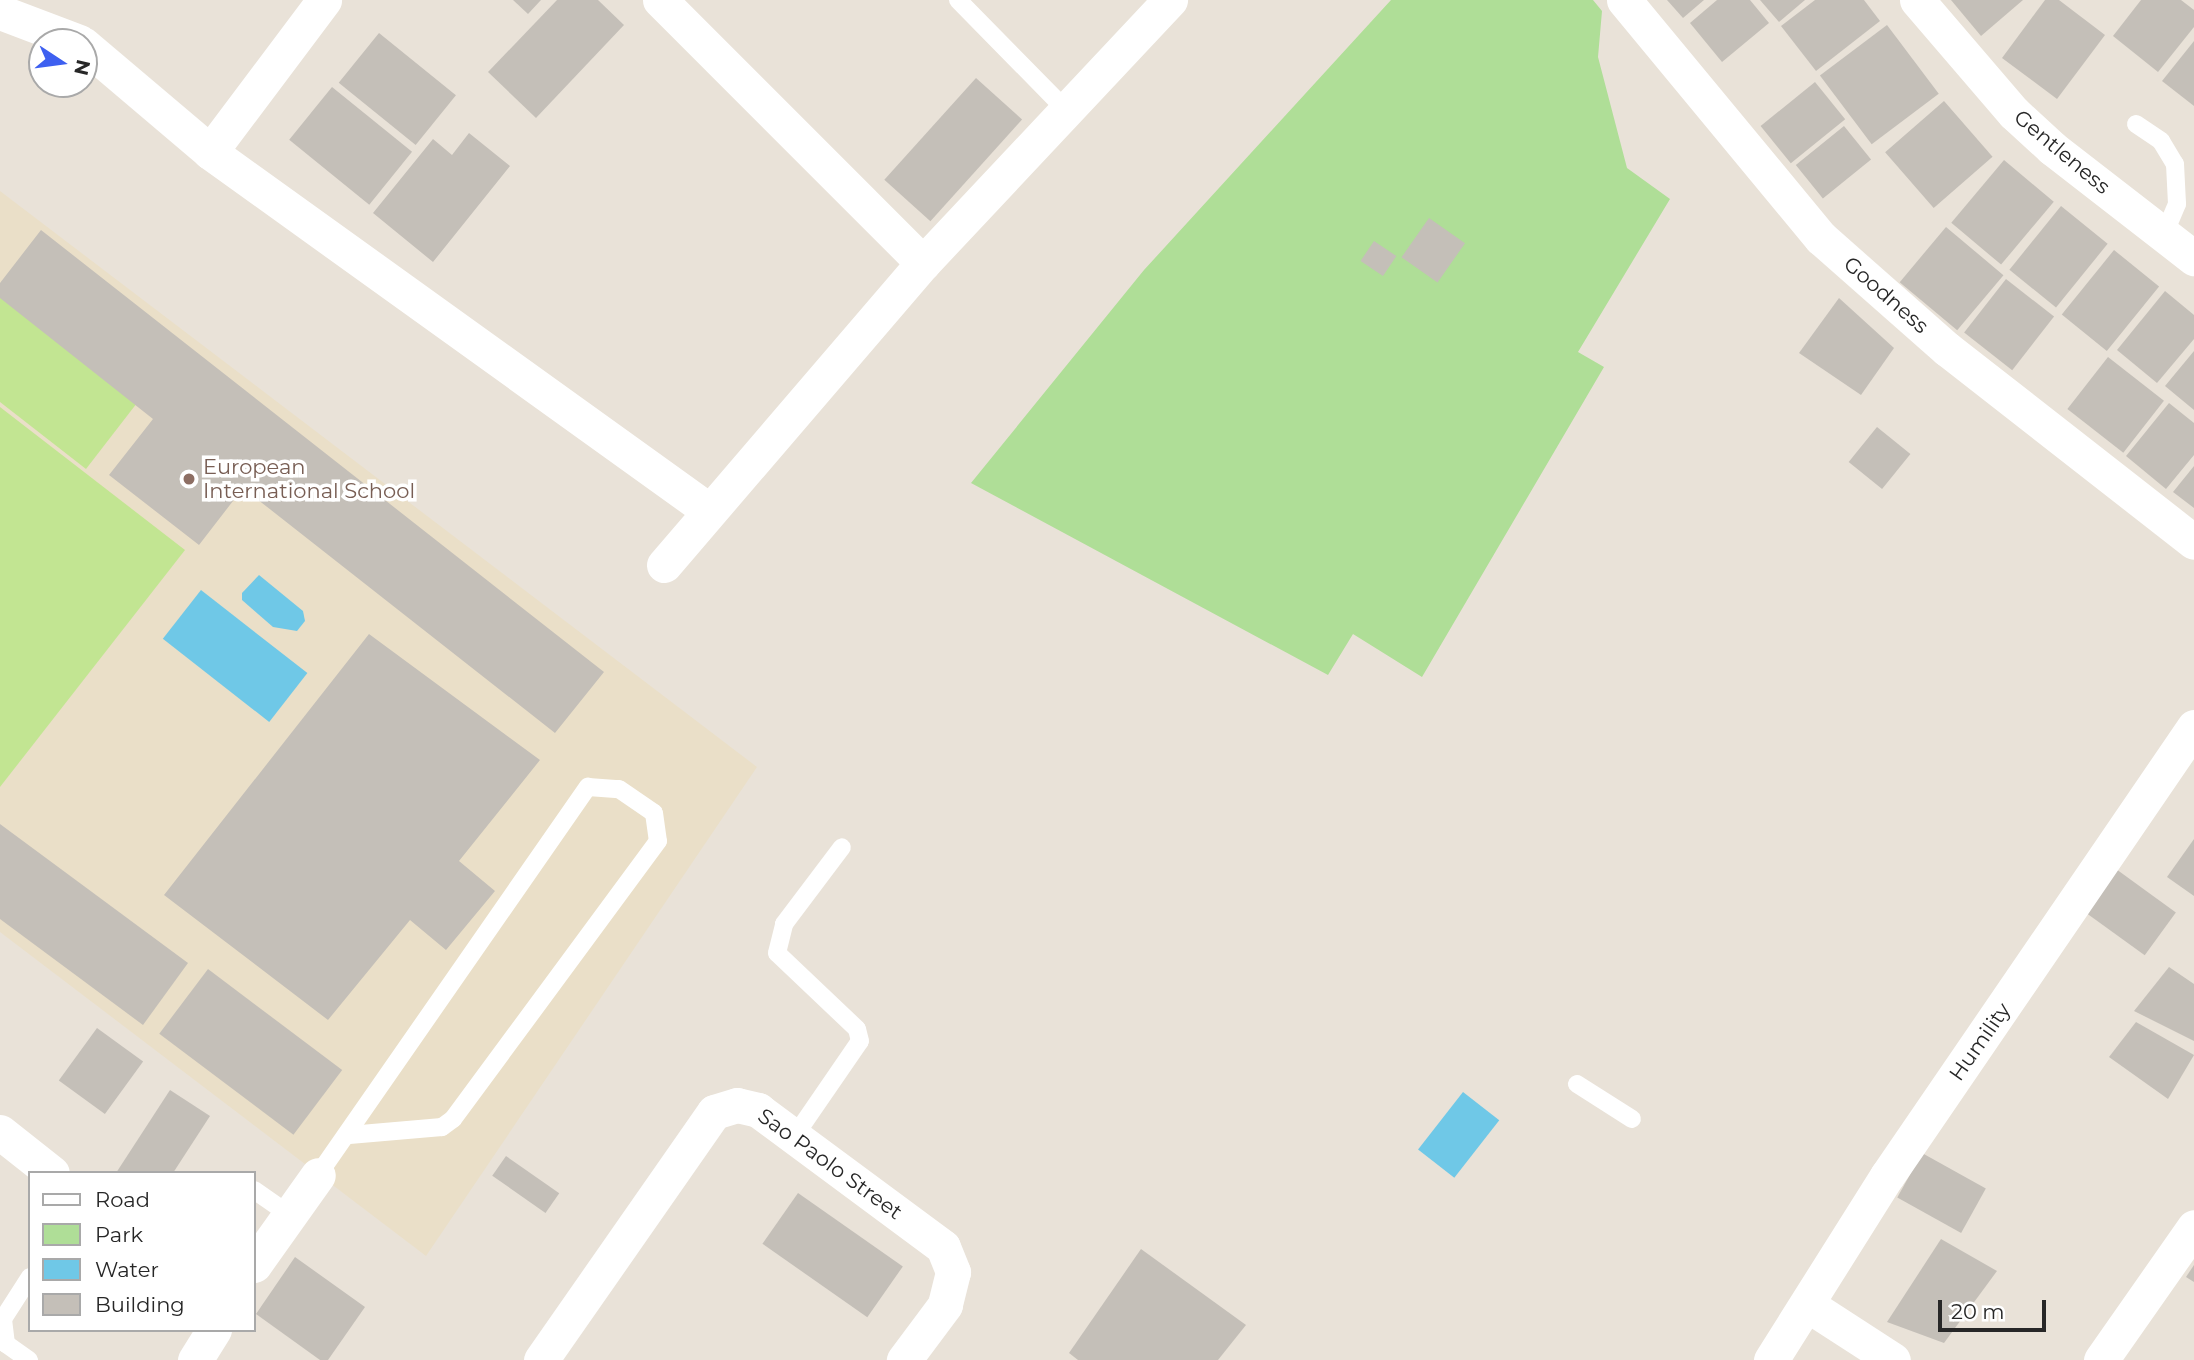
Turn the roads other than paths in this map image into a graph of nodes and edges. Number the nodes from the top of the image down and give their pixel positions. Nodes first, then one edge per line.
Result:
1 (324, 0) edge
2 (660, 0) edge
3 (958, 0) edge
4 (1170, 0) edge
5 (1623, 0) edge
6 (1917, 0) edge
7 (0, 12) edge
8 (42, 28) edge
9 (98, 57) edge
10 (1066, 110) junction
11 (2136, 124) dead end
12 (210, 152) junction
13 (2164, 234) junction
14 (2194, 258) edge
15 (923, 262) junction
16 (708, 510) junction
17 (2194, 542) edge
18 (664, 565) dead end
19 (2194, 727) edge
20 (842, 847) dead end
21 (1577, 1084) dead end
22 (1632, 1119) dead end
23 (0, 1132) edge
24 (349, 1135) junction
25 (794, 1137) junction
26 (49, 1171) edge
27 (318, 1175) joint
28 (256, 1191) edge
29 (290, 1214) junction
30 (2194, 1227) edge
31 (256, 1262) edge
32 (28, 1280) edge
33 (1808, 1305) junction
34 (213, 1332) edge
35 (29, 1360) edge
36 (195, 1360) edge
37 (541, 1360) edge
38 (904, 1360) edge
39 (1770, 1360) edge
40 (1893, 1360) edge
41 (2101, 1360) edge

1 - 12 street
2 - 15 street
3 - 10 lane
4 - 10 street
5 - 17 street, Goodness
6 - 13 street, Gentleness
7 - 8 street
9 - 12 street
10 - 15 street
11 - 13 lane
12 - 16 street
13 - 14 street, Gentleness
15 - 16 street
16 - 18 street
19 - 33 street, Humility
20 - 25 lane
21 - 22 lane
23 - 26 street
24 - 24 lane
24 - 27 lane
25 - 37 street, Sao Paolo Street
25 - 38 street, Sao Paolo Street
27 - 29 street
28 - 29 lane
29 - 31 street
30 - 41 street
32 - 35 lane
33 - 39 street, Humility
33 - 40 street
34 - 36 street

